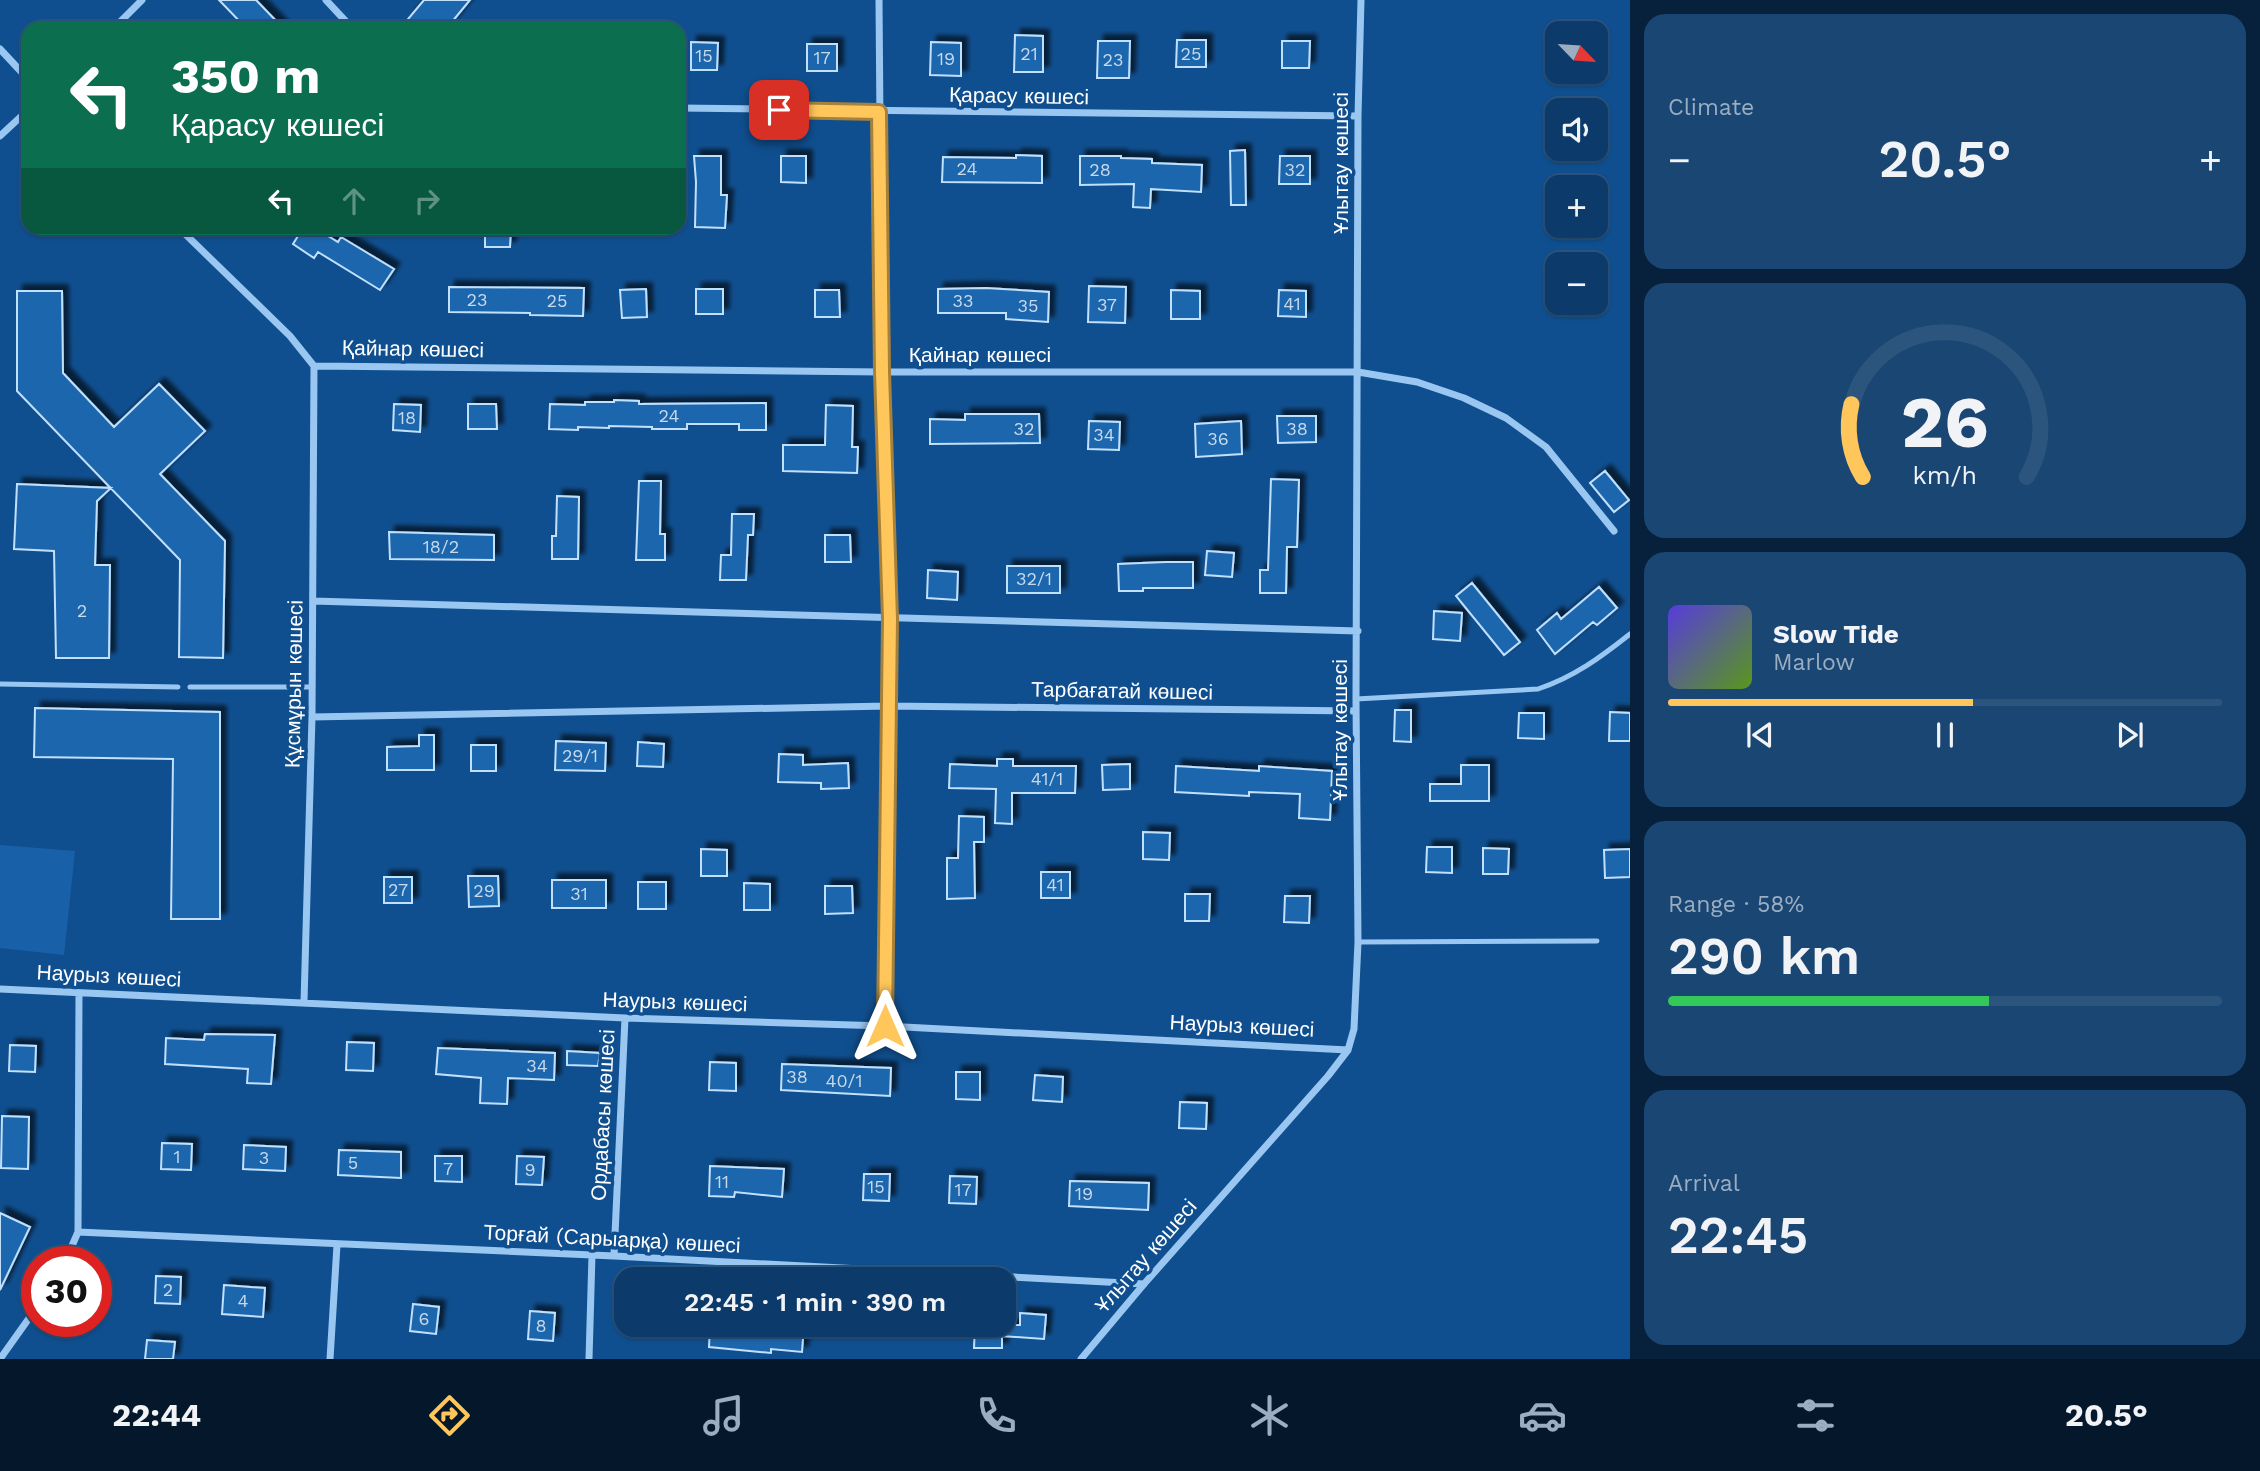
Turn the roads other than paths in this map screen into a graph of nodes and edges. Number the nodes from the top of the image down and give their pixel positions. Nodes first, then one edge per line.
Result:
1 (142, 0) edge
2 (326, 0) edge
3 (879, 0) edge
4 (1361, 0) edge
5 (121, 21) edge
6 (346, 21) edge
7 (0, 49) edge
8 (21, 72) edge
9 (686, 108) edge
10 (879, 112) junction
11 (21, 116) edge
12 (1359, 116) junction
13 (0, 136) edge
14 (186, 235) edge
15 (314, 366) junction
16 (882, 372) junction
17 (1358, 372) junction
18 (1614, 531) dead end
19 (313, 601) junction
20 (890, 619) junction
21 (1358, 631) junction
22 (1630, 634) edge
23 (0, 684) edge
24 (178, 687) dead end
25 (190, 687) dead end
26 (312, 687) junction
27 (1356, 699) junction
28 (888, 706) junction
29 (1356, 711) junction
30 (312, 717) junction
31 (1597, 941) dead end
32 (1358, 942) junction
33 (0, 989) edge
34 (79, 993) junction
35 (304, 1002) junction
36 (625, 1018) junction
37 (885, 1026) junction
38 (1348, 1050) junction
39 (78, 1232) junction
40 (337, 1245) junction
41 (72, 1246) edge
42 (592, 1255) junction
43 (614, 1256) junction
44 (1143, 1284) junction
45 (21, 1329) edge
46 (0, 1359) edge
47 (330, 1359) edge
48 (589, 1359) edge
49 (1081, 1359) edge

1 - 5 street
2 - 6 street
3 - 10 street
4 - 12 street, Ұлытау көшесі
7 - 8 street
9 - 10 street, Қарасу көшесі
10 - 12 street, Қарасу көшесі
10 - 16 street
11 - 13 street
12 - 17 street, Ұлытау көшесі
14 - 15 street, Қайнар көшесі
15 - 16 street, Қайнар көшесі
15 - 19 street, Құсмұрын көшесі
16 - 17 street, Қайнар көшесі
16 - 20 street
17 - 18 street, Қайнар көшесі
17 - 21 street, Ұлытау көшесі
19 - 20 street
19 - 26 street, Құсмұрын көшесі
20 - 21 street
20 - 28 street
21 - 27 street, Ұлытау көшесі
22 - 27 lane
23 - 24 lane
25 - 26 lane
26 - 30 street, Құсмұрын көшесі
27 - 29 street, Ұлытау көшесі
28 - 29 street, Тарбағатай көшесі
28 - 30 street, Тарбағатай көшесі
28 - 37 street
29 - 32 street, Ұлытау көшесі
30 - 35 street, Құсмұрын көшесі
31 - 32 lane
32 - 38 street, Ұлытау көшесі
33 - 34 street, Наурыз көшесі
34 - 35 street, Наурыз көшесі
34 - 39 street
35 - 36 street, Наурыз көшесі
36 - 37 street, Наурыз көшесі
36 - 43 street, Ордабасы көшесі
37 - 38 street, Наурыз көшесі
38 - 44 street, Ұлытау көшесі
39 - 40 street, Торғай (Сарыарқа) көшесі
39 - 41 street
40 - 42 street, Торғай (Сарыарқа) көшесі
40 - 47 street
42 - 43 street, Торғай (Сарыарқа) көшесі
42 - 48 street
43 - 44 street, Торғай (Сарыарқа) көшесі
44 - 49 street, Ұлытау көшесі
45 - 46 street

